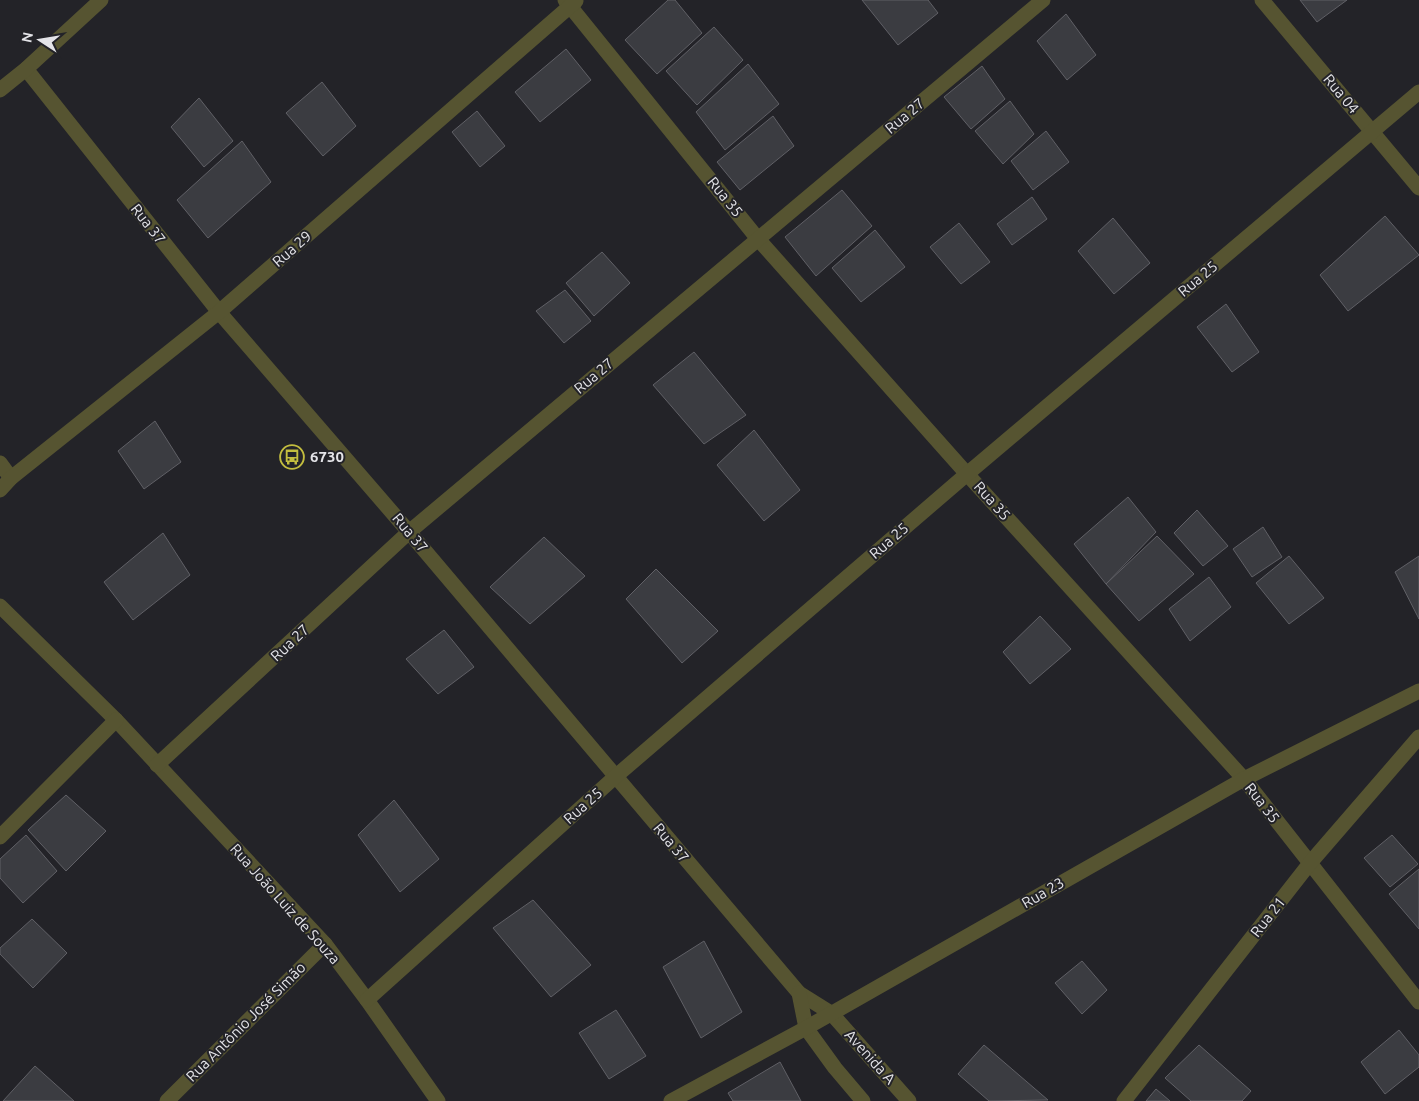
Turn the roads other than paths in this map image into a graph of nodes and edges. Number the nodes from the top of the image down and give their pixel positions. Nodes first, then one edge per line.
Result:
1 (101, 0) edge
2 (1043, 0) edge
3 (1262, 0) edge
4 (571, 2) edge
5 (26, 69) junction
6 (0, 90) edge
7 (1419, 92) edge
8 (1373, 132) junction
9 (1419, 188) edge
10 (758, 239) junction
11 (218, 312) junction
12 (0, 464) edge
13 (967, 474) junction
14 (11, 478) junction
15 (0, 490) edge
16 (409, 532) junction
17 (0, 606) edge
18 (1419, 692) edge
19 (116, 720) junction
20 (1419, 738) edge
21 (157, 766) junction
22 (615, 777) junction
23 (1244, 779) junction
24 (0, 837) edge
25 (1310, 863) junction
26 (325, 944) junction
27 (799, 993) junction
28 (367, 1000) junction
29 (1419, 1002) edge
30 (831, 1013) junction
31 (806, 1028) junction
32 (167, 1101) edge
33 (438, 1101) edge
34 (671, 1101) edge
35 (863, 1101) edge
36 (909, 1101) edge
37 (1124, 1101) edge

1 - 5 street
2 - 10 street, Rua 27
3 - 8 street, Rua 04
4 - 10 street, Rua 35
4 - 11 street, Rua 29
5 - 6 street
5 - 11 street, Rua 37
7 - 8 street, Rua 25
8 - 9 street, Rua 04
8 - 13 street, Rua 25
10 - 13 street, Rua 35
10 - 16 street, Rua 27
11 - 14 street, Rua 29
11 - 16 street, Rua 37
12 - 14 street
13 - 22 street, Rua 25
13 - 23 street, Rua 35
14 - 15 street, Rua 29
16 - 21 street, Rua 27
16 - 22 street, Rua 37
17 - 19 street, Rua João Luiz de Souza
18 - 23 street, Rua 23
19 - 21 street, Rua João Luiz de Souza
19 - 24 street
20 - 25 street, Rua 21
21 - 26 street, Rua João Luiz de Souza
22 - 27 street, Rua 37
22 - 28 street, Rua 25
23 - 25 street, Rua 35
23 - 30 street, Rua 23
25 - 29 street, Rua 35
25 - 37 street, Rua 21
26 - 28 street, Rua João Luiz de Souza
26 - 32 street, Rua Antônio José Simão
27 - 30 street, Rua 37
27 - 31 street, Rua 37
28 - 33 street, Rua João Luiz de Souza
30 - 31 street, Rua 23
30 - 36 street, Avenida A
31 - 34 street, Rua 23
31 - 35 street, Avenida A

